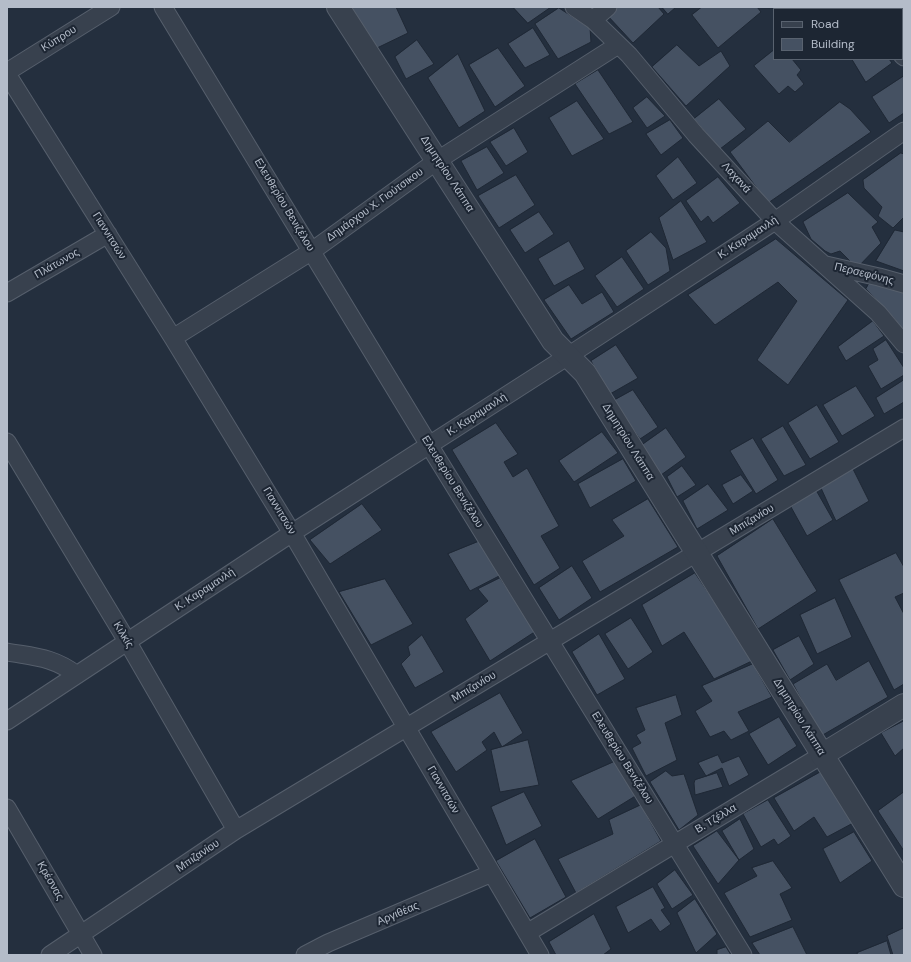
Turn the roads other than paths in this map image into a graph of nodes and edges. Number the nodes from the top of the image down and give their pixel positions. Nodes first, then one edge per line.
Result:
1 (111, 7) edge
2 (163, 7) edge
3 (338, 7) edge
4 (574, 7) edge
5 (608, 7) edge
6 (593, 20) junction
7 (618, 45) junction
8 (7, 73) edge
9 (904, 131) edge
10 (438, 160) junction
11 (775, 220) junction
12 (108, 234) junction
13 (312, 251) junction
14 (824, 264) junction
15 (904, 284) edge
16 (7, 293) edge
17 (173, 338) junction
18 (904, 344) edge
19 (568, 356) junction
20 (904, 428) edge
21 (7, 442) edge
22 (429, 445) junction
23 (292, 533) junction
24 (697, 553) junction
25 (127, 641) junction
26 (550, 642) junction
27 (7, 652) edge
28 (77, 675) junction
29 (904, 705) edge
30 (7, 721) edge
31 (407, 728) junction
32 (822, 755) junction
33 (7, 808) edge
34 (236, 830) junction
35 (675, 844) junction
36 (492, 873) junction
37 (904, 886) edge
38 (527, 933) junction
39 (82, 935) junction
40 (50, 955) edge
41 (93, 955) edge
42 (305, 955) edge
43 (540, 955) edge
44 (743, 955) edge

1 - 8 street, Κύπρου
2 - 13 street, Ελευθερίου Βενιζέλου
3 - 10 street, Δημητρίου Λάππα
4 - 6 street, Λαχανά
5 - 6 street
6 - 7 street, Λαχανά
7 - 10 street, Δημάρχου Χ. Γιούτσικου
7 - 11 street, Λαχανά
8 - 12 street, Γιαννιτσών
9 - 11 street, Κ. Καραμανλή
10 - 13 street, Δημάρχου Χ. Γιούτσικου
10 - 19 street, Δημητρίου Λάππα
11 - 14 street, Λαχανά
11 - 19 street, Κ. Καραμανλή
12 - 16 street, Πλάτωνος
12 - 17 street, Γιαννιτσών
13 - 17 street, Δημάρχου Χ. Γιούτσικου
13 - 22 street, Ελευθερίου Βενιζέλου
14 - 15 street, Περσεφόνης
14 - 18 street, Λαχανά
17 - 23 street, Γιαννιτσών
19 - 22 street, Κ. Καραμανλή
19 - 24 street, Δημητρίου Λάππα
20 - 24 street, Μπιζανίου
21 - 25 street, Κιλκίς
22 - 23 street, Κ. Καραμανλή
22 - 26 street, Ελευθερίου Βενιζέλου
23 - 25 street, Κ. Καραμανλή
23 - 31 street, Γιαννιτσών
24 - 26 street, Μπιζανίου
24 - 32 street, Δημητρίου Λάππα
25 - 28 street, Κ. Καραμανλή
25 - 34 street, Κιλκίς
26 - 31 street, Μπιζανίου
26 - 35 street, Ελευθερίου Βενιζέλου
27 - 28 street
28 - 30 street, Κ. Καραμανλή
29 - 32 street, Β. Τζέλλα
31 - 34 street, Μπιζανίου
31 - 36 street, Γιαννιτσών
32 - 35 street, Β. Τζέλλα
32 - 37 street, Δημητρίου Λάππα
33 - 39 street, Κρέσνας
34 - 39 street, Μπιζανίου
35 - 38 street, Β. Τζέλλα
35 - 44 street, Ελευθερίου Βενιζέλου
36 - 38 street, Γιαννιτσών
36 - 42 street, Αργιθέας
38 - 43 street, Γιαννιτσών
39 - 40 street, Μπιζανίου
39 - 41 street, Κρέσνας

